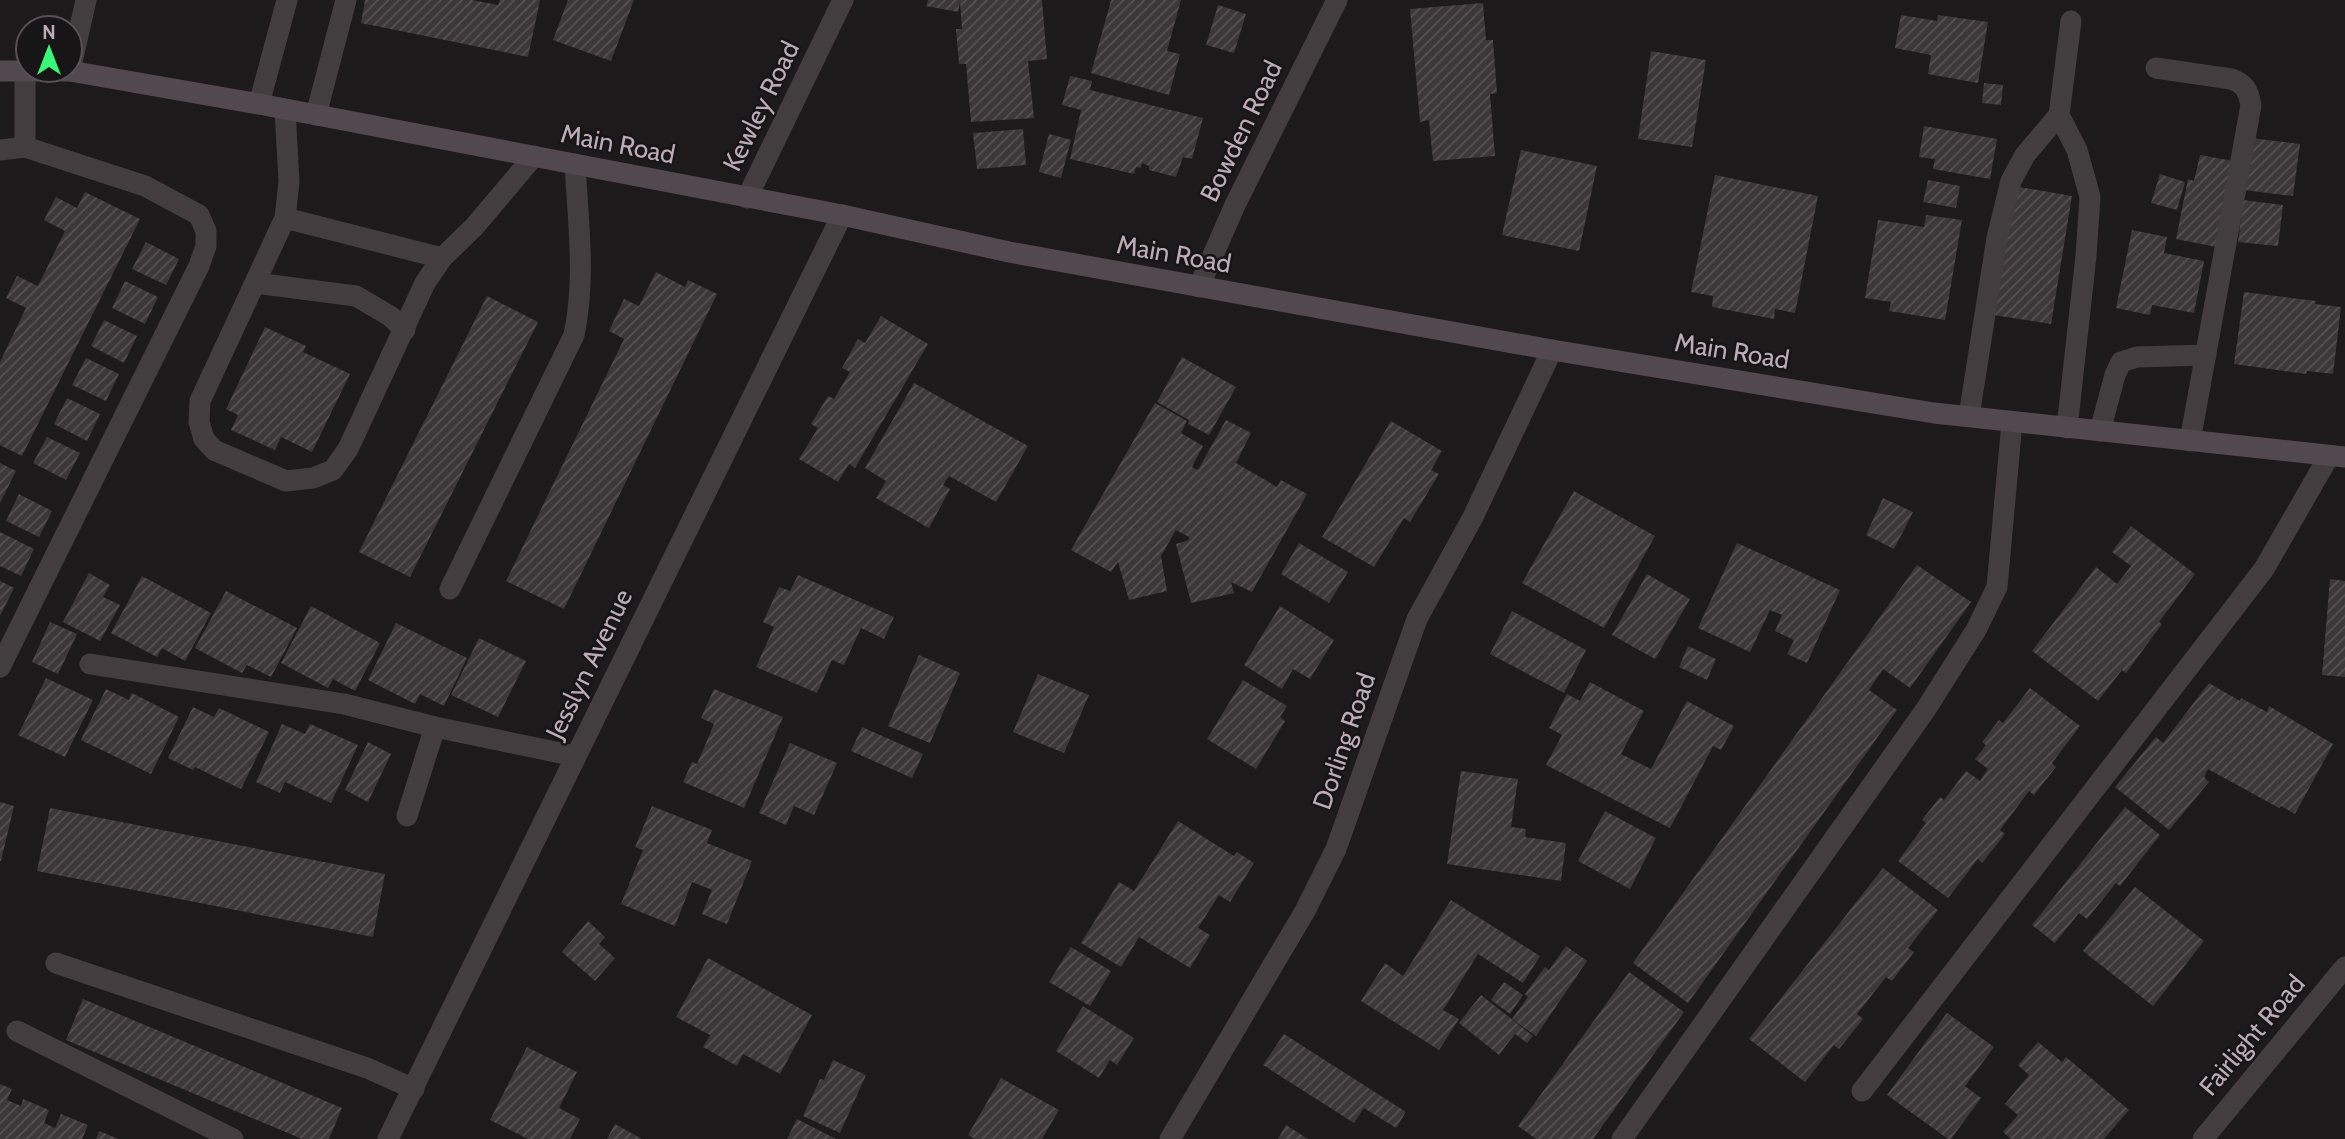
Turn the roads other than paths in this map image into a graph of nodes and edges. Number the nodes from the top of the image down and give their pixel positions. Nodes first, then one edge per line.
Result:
1 (287, 0) edge
2 (346, 0) edge
3 (843, 0) edge
4 (1337, 0) edge
5 (2071, 21) dead end
6 (2155, 68) dead end
7 (84, 73) edge
8 (25, 84) edge
9 (259, 104) junction
10 (285, 109) junction
11 (316, 115) junction
12 (2059, 115) junction
13 (25, 147) junction
14 (0, 150) edge
15 (534, 156) junction
16 (575, 164) junction
17 (747, 198) junction
18 (842, 215) junction
19 (285, 218) junction
20 (442, 258) junction
21 (255, 283) junction
22 (1199, 287) junction
23 (405, 330) junction
24 (1552, 350) junction
25 (2206, 355) junction
26 (1969, 416) junction
27 (2012, 422) junction
28 (2067, 428) junction
29 (2100, 431) junction
30 (2190, 442) junction
31 (2337, 457) edge
32 (450, 589) dead end
33 (90, 664) dead end
34 (0, 667) edge
35 (435, 727) junction
36 (575, 756) junction
37 (407, 816) dead end
38 (56, 963) dead end
39 (2345, 967) edge
40 (17, 1031) dead end
41 (414, 1088) junction
42 (1862, 1091) dead end
43 (233, 1139) edge
44 (388, 1139) edge
45 (1170, 1139) edge
46 (1622, 1139) edge
47 (2203, 1139) edge

1 - 9 street
2 - 11 street
3 - 17 street, Kewley Road
4 - 22 street, Bowden Road
5 - 12 street
6 - 25 street
7 - 9 main road, Main Road
8 - 13 street
9 - 10 main road, Main Road
10 - 11 main road, Main Road
10 - 19 street
11 - 15 main road, Main Road
12 - 26 street
12 - 28 street
13 - 14 street
13 - 34 street
15 - 16 main road, Main Road
15 - 20 street
16 - 17 main road, Main Road
16 - 32 street
17 - 18 main road, Main Road
18 - 22 main road, Main Road
18 - 36 street, Jesslyn Avenue
19 - 20 street
19 - 21 street
20 - 23 street
21 - 23 street
21 - 23 street
22 - 24 main road, Main Road
24 - 26 main road, Main Road
24 - 45 street, Dorling Road
25 - 29 street
25 - 30 street
26 - 27 main road, Main Road
27 - 28 main road, Main Road
27 - 46 street
28 - 29 main road, Main Road
29 - 30 main road, Main Road
30 - 31 main road, Main Road
31 - 42 street
33 - 35 street
35 - 36 street
35 - 37 street
36 - 41 street, Jesslyn Avenue
38 - 41 street
39 - 47 street, Fairlight Road
40 - 43 street
41 - 44 street, Jesslyn Avenue

